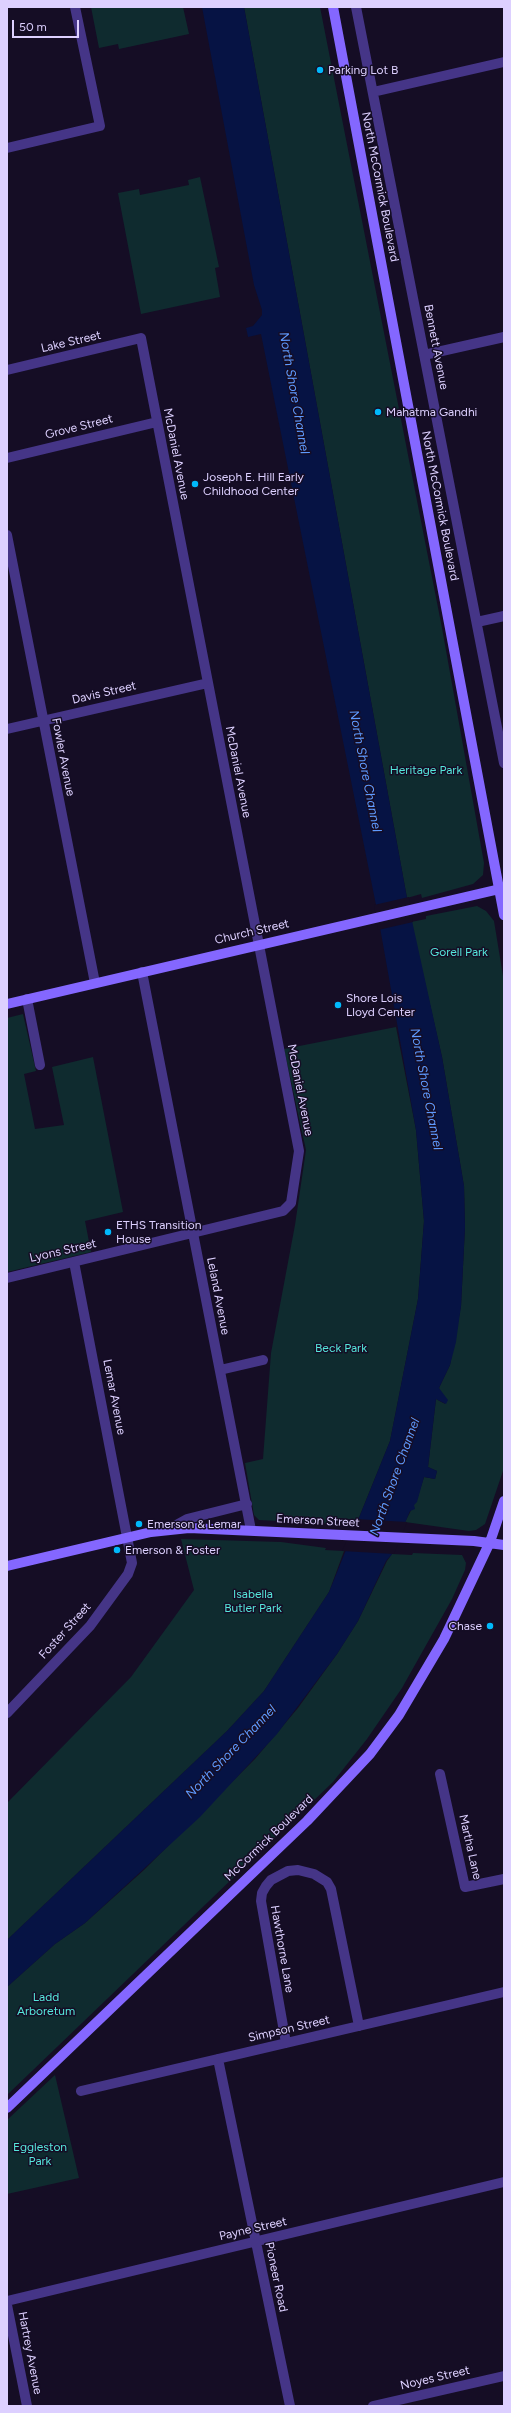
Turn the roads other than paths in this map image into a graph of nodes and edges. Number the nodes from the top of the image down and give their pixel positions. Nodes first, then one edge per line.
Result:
1 (75, 7) edge
2 (333, 7) edge
3 (356, 7) edge
4 (504, 62) edge
5 (373, 92) junction
6 (7, 148) edge
7 (504, 337) edge
8 (141, 338) joint
9 (424, 355) junction
10 (7, 370) edge
11 (157, 422) junction
12 (7, 458) edge
13 (7, 535) edge
14 (504, 616) edge
15 (477, 622) junction
16 (208, 682) junction
17 (43, 720) junction
18 (7, 729) edge
19 (504, 763) edge
20 (502, 888) edge
21 (504, 915) edge
22 (258, 944) junction
23 (142, 972) junction
24 (95, 983) junction
25 (26, 999) junction
26 (7, 1004) edge
27 (40, 1065) dead end
28 (287, 1209) joint
29 (193, 1234) junction
30 (74, 1262) junction
31 (7, 1278) edge
32 (263, 1360) dead end
33 (220, 1370) junction
34 (504, 1501) edge
35 (247, 1504) junction
36 (169, 1529) junction
37 (251, 1530) junction
38 (128, 1537) junction
39 (490, 1542) junction
40 (504, 1545) edge
41 (7, 1566) edge
42 (7, 1713) edge
43 (440, 1774) dead end
44 (504, 1879) edge
45 (504, 1992) edge
46 (359, 2026) junction
47 (286, 2043) junction
48 (218, 2059) junction
49 (81, 2091) dead end
50 (7, 2108) edge
51 (504, 2182) edge
52 (255, 2242) junction
53 (7, 2301) edge
54 (7, 2305) edge
55 (504, 2376) edge
56 (27, 2406) edge
57 (290, 2406) edge
58 (373, 2406) edge

1 - 6 street
2 - 20 main road, North McCormick Boulevard
3 - 5 street, Bennett Avenue
4 - 5 street
5 - 9 street, Bennett Avenue
7 - 9 street
8 - 10 street, Lake Street
8 - 11 street, McDaniel Avenue
9 - 15 street, Bennett Avenue
11 - 12 street, Grove Street
11 - 16 street, McDaniel Avenue
13 - 17 street, Fowler Avenue
14 - 15 street
15 - 19 street, Bennett Avenue
16 - 17 street, Davis Street
16 - 22 street, McDaniel Avenue
17 - 18 street, Davis Street
17 - 24 street, Fowler Avenue
20 - 21 main road, North McCormick Boulevard
20 - 22 main road, Church Street
22 - 23 main road, Church Street
22 - 28 street, McDaniel Avenue
23 - 24 main road, Church Street
23 - 29 street, Leland Avenue
24 - 25 main road, Church Street
25 - 26 main road, Church Street
25 - 27 street
28 - 29 street, Lyons Street
29 - 30 street, Lyons Street
29 - 33 street, Leland Avenue
30 - 31 street, Lyons Street
30 - 38 street, Lemar Avenue
32 - 33 street
33 - 35 street, Leland Avenue
34 - 39 main road
35 - 36 street, Emerson Street
35 - 37 street, Leland Avenue
36 - 37 main road, Emerson Street
36 - 38 main road, Emerson Street
37 - 39 main road, Emerson Street
38 - 41 main road, Emerson Street
38 - 42 street, Foster Street
39 - 40 main road, Emerson Street
39 - 50 main road, McCormick Boulevard
43 - 44 street, Martha Lane
45 - 46 street, Simpson Street
46 - 47 street, Simpson Street
46 - 47 street, Hawthorne Lane
47 - 48 street, Simpson Street
48 - 49 street, Simpson Street
48 - 52 street, Pioneer Road
51 - 52 street, Payne Street
52 - 53 street, Payne Street
52 - 57 street, Pioneer Road
54 - 56 street, Hartrey Avenue
55 - 58 street, Noyes Street

